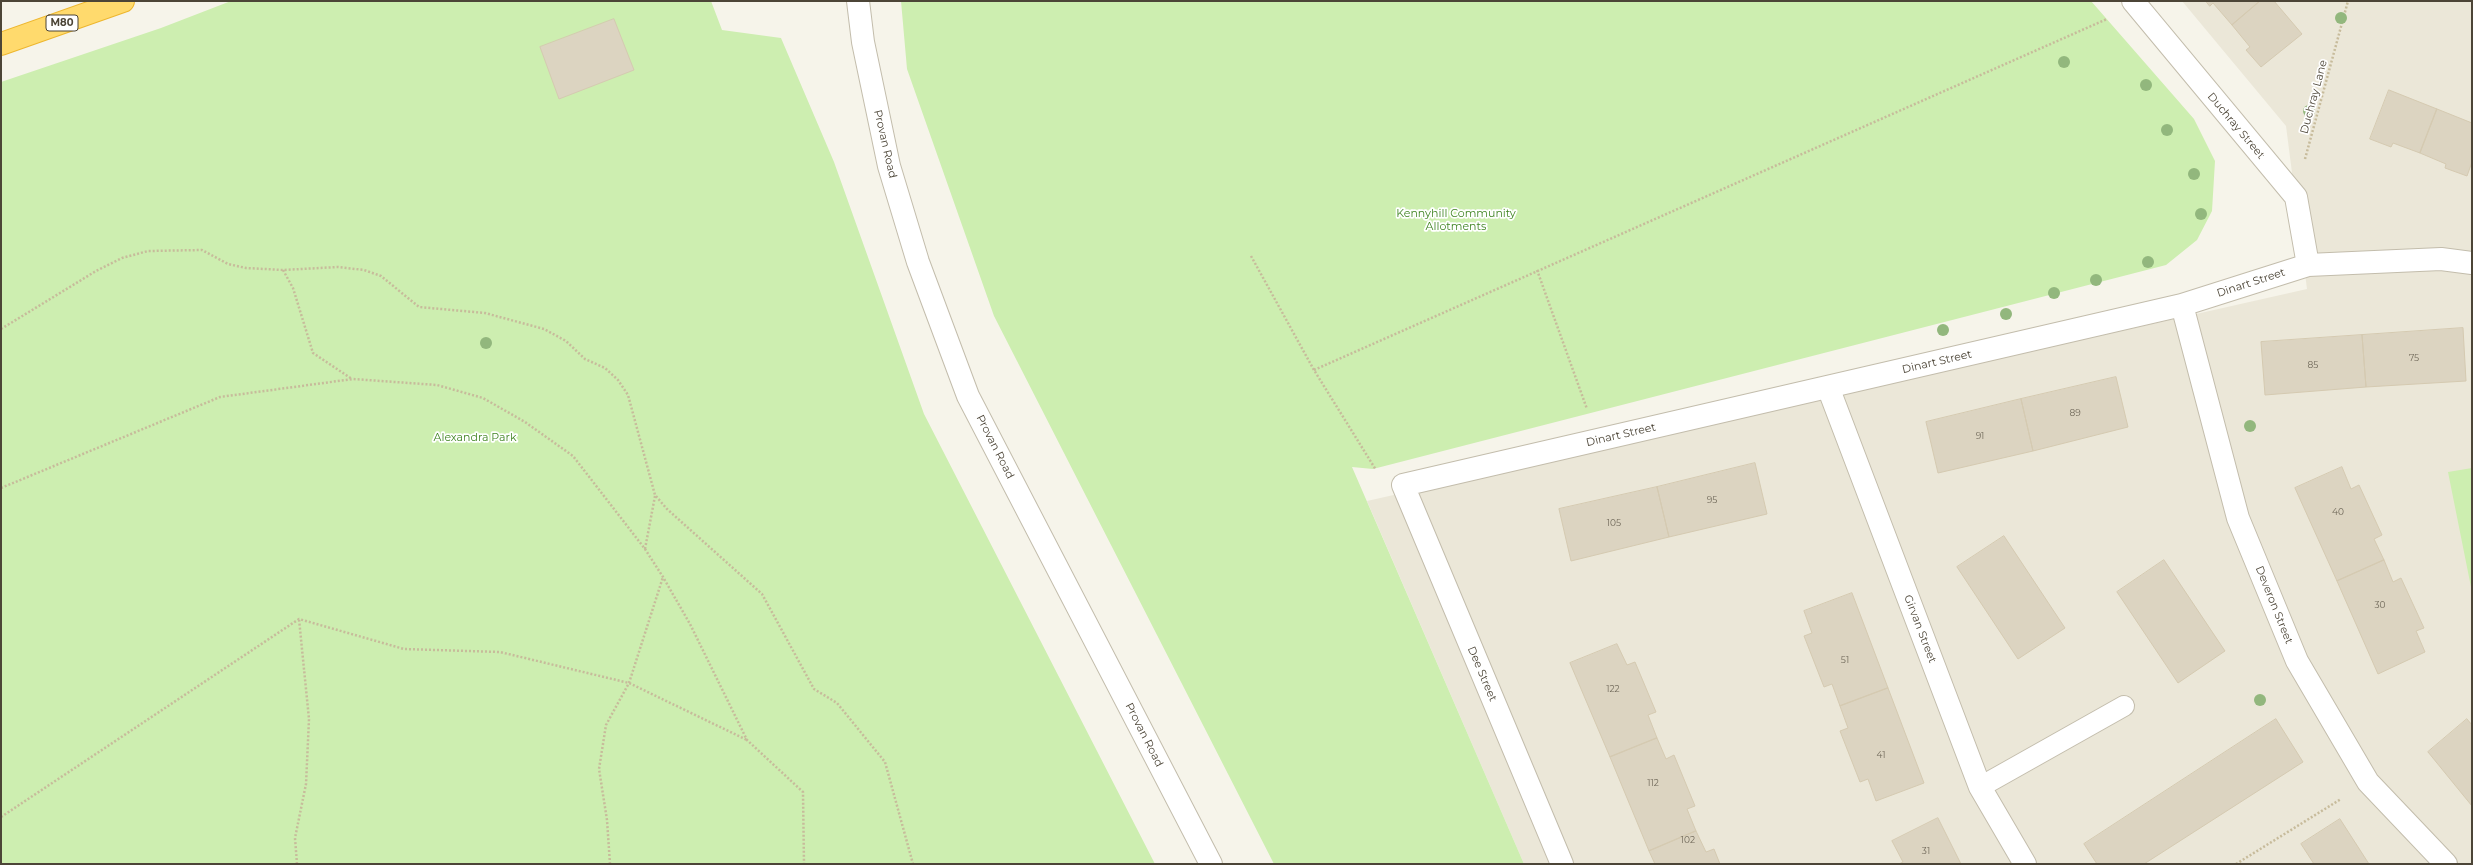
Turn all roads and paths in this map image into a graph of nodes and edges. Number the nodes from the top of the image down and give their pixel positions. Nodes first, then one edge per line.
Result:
1 (123, 1) edge
2 (858, 1) edge
3 (2133, 1) edge
4 (2348, 1) edge
5 (2113, 14) dead end
6 (1, 44) edge
7 (2296, 197) junction
8 (1251, 256) dead end
9 (2472, 263) edge
10 (2308, 265) junction
11 (283, 270) junction
12 (1537, 270) junction
13 (2182, 305) junction
14 (1, 329) edge
15 (1314, 370) junction
16 (353, 379) junction
17 (1828, 387) junction
18 (1598, 440) junction
19 (1403, 484) junction
20 (1, 488) edge
21 (655, 496) junction
22 (645, 549) junction
23 (663, 577) junction
24 (299, 620) junction
25 (628, 683) junction
26 (2124, 706) dead end
27 (747, 740) junction
28 (2368, 782) junction
29 (1980, 788) junction
30 (1, 817) edge
31 (297, 864) edge
32 (610, 864) edge
33 (804, 864) edge
34 (913, 864) edge
35 (1211, 864) edge
36 (1562, 864) edge
37 (2025, 864) edge
38 (2236, 864) edge
39 (2446, 864) edge

1 - 6 highway, M80
2 - 35 street, Provan Road
3 - 7 street, Duchray Street
4 - 7 path, Duchray Lane
5 - 12 path
7 - 10 street, Duchray Street
8 - 15 path
9 - 10 street, Dinart Street
10 - 13 street, Dinart Street
11 - 14 path
11 - 16 path
11 - 21 path
12 - 15 path
12 - 18 path
13 - 17 street, Dinart Street
13 - 28 street, Deveron Street
15 - 19 path
16 - 20 path
16 - 22 path
17 - 18 street, Dinart Street
17 - 29 street, Girvan Street
18 - 19 street, Dinart Street
19 - 36 street, Dee Street
21 - 22 path
21 - 34 path
22 - 23 path
23 - 25 path
23 - 27 path
24 - 25 path
24 - 30 path
24 - 31 path
25 - 27 path
25 - 32 path
26 - 29 lane
27 - 33 path
28 - 38 path
28 - 39 street, Deveron Street
29 - 37 street, Girvan Street

